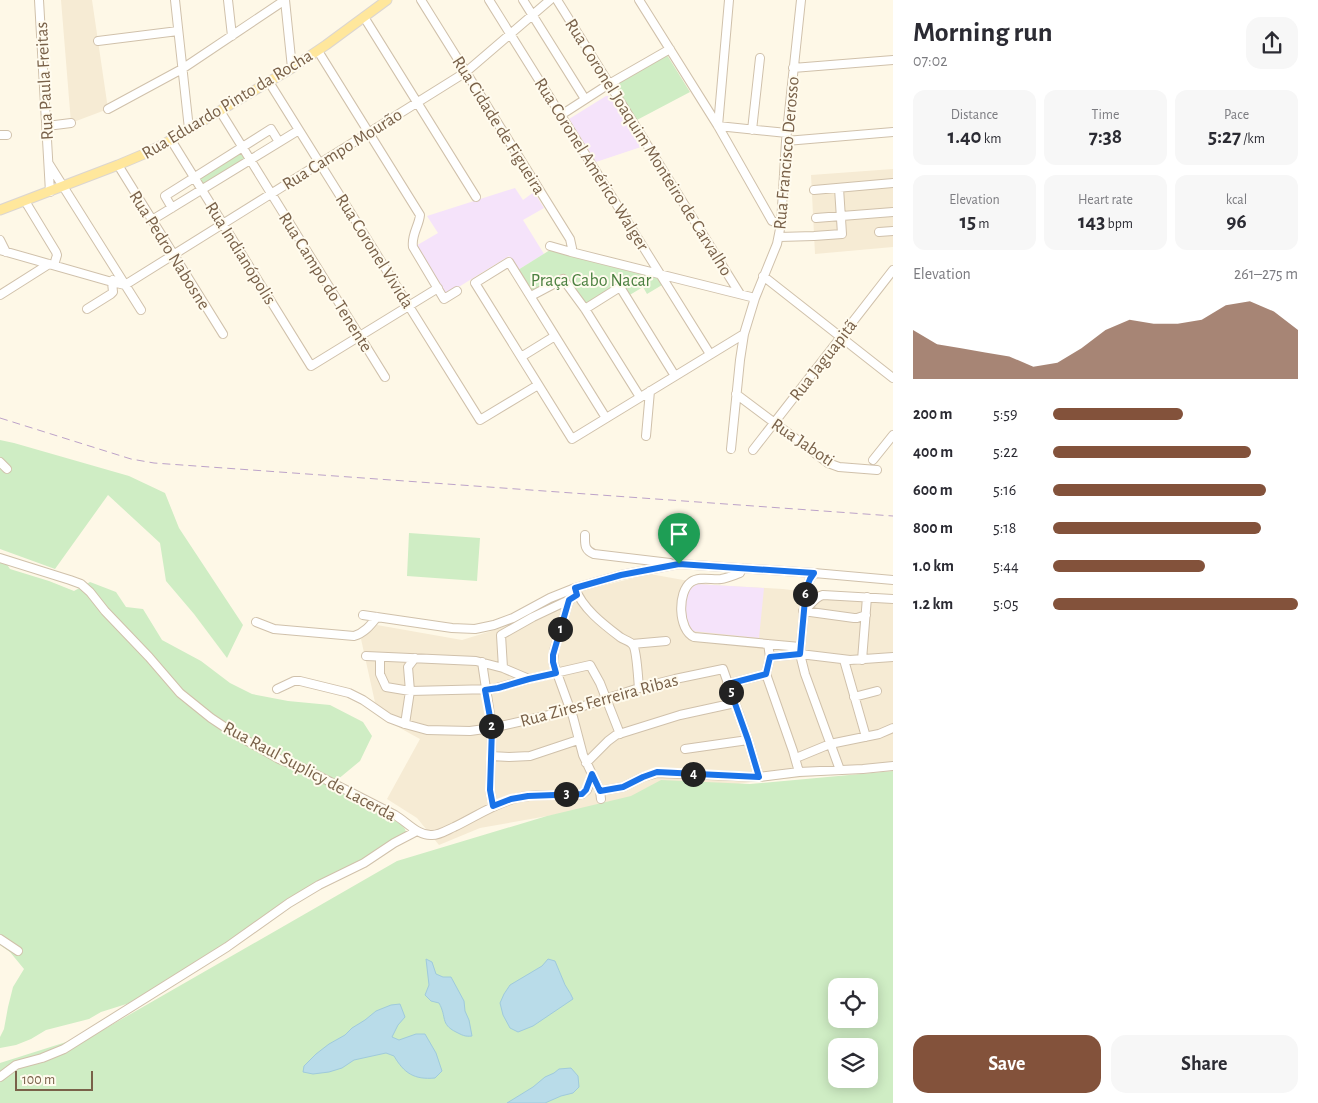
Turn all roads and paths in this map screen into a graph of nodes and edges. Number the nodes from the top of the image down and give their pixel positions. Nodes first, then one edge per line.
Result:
1 (39, 0) edge
2 (174, 0) edge
3 (228, 0) edge
4 (285, 0) edge
5 (387, 0) edge
6 (421, 0) edge
7 (489, 0) edge
8 (523, 0) edge
9 (550, 0) edge
10 (557, 0) edge
11 (639, 0) edge
12 (730, 0) edge
13 (801, 0) edge
14 (532, 15) junction
15 (364, 17) junction
16 (178, 31) junction
17 (510, 34) junction
18 (232, 36) junction
19 (98, 41) dead end
20 (670, 49) junction
21 (318, 51) junction
22 (760, 58) dead end
23 (893, 60) edge
24 (292, 68) junction
25 (793, 68) junction
26 (182, 69) junction
27 (466, 72) junction
28 (269, 82) junction
29 (609, 84) junction
30 (585, 99) junction
31 (418, 102) junction
32 (108, 109) dead end
33 (220, 111) junction
34 (561, 115) junction
35 (71, 123) dead end
36 (47, 126) junction
37 (718, 126) junction
38 (189, 129) junction
39 (299, 130) junction
40 (752, 130) junction
41 (893, 132) edge
42 (369, 133) junction
43 (786, 137) junction
44 (171, 140) junction
45 (279, 142) junction
46 (243, 147) junction
47 (250, 159) junction
48 (49, 163) junction
49 (320, 163) junction
50 (118, 166) junction
51 (194, 178) junction
52 (893, 183) edge
53 (64, 187) junction
54 (839, 188) junction
55 (202, 190) junction
56 (814, 190) dead end
57 (50, 192) junction
58 (272, 193) junction
59 (476, 197) dead end
60 (25, 201) junction
61 (172, 208) junction
62 (0, 210) edge
63 (893, 212) edge
64 (841, 216) junction
65 (816, 218) dead end
66 (152, 220) junction
67 (223, 224) junction
68 (781, 224) junction
69 (893, 231) edge
70 (879, 232) dead end
71 (779, 237) junction
72 (0, 240) edge
73 (550, 246) dead end
74 (3, 251) edge
75 (571, 252) junction
76 (173, 255) junction
77 (52, 265) junction
78 (893, 270) edge
79 (116, 271) junction
80 (660, 274) junction
81 (763, 276) junction
82 (112, 282) junction
83 (125, 285) junction
84 (438, 288) junction
85 (457, 291) dead end
86 (740, 294) junction
87 (0, 295) edge
88 (530, 296) junction
89 (755, 298) junction
90 (409, 306) junction
91 (87, 309) dead end
92 (585, 309) junction
93 (141, 310) dead end
94 (223, 334) dead end
95 (744, 334) junction
96 (360, 336) junction
97 (555, 336) junction
98 (841, 337) junction
99 (710, 354) junction
100 (521, 357) junction
101 (675, 376) junction
102 (385, 377) dead end
103 (893, 378) edge
104 (538, 385) junction
105 (650, 391) junction
106 (736, 394) junction
107 (640, 397) junction
108 (606, 418) junction
109 (774, 423) junction
110 (893, 434) edge
111 (646, 436) dead end
112 (731, 449) dead end
113 (753, 450) dead end
114 (873, 460) dead end
115 (0, 462) edge
116 (6, 469) dead end
117 (877, 470) dead end
118 (585, 535) dead end
119 (0, 558) edge
120 (679, 564) junction
121 (742, 568) junction
122 (814, 573) junction
123 (893, 580) edge
124 (576, 592) junction
125 (867, 597) junction
126 (893, 599) edge
127 (569, 600) junction
128 (803, 611) junction
129 (363, 615) dead end
130 (866, 615) junction
131 (377, 617) junction
132 (256, 622) dead end
133 (666, 640) dead end
134 (632, 644) junction
135 (768, 644) junction
136 (800, 651) junction
137 (366, 656) dead end
138 (380, 656) junction
139 (770, 657) junction
140 (893, 657) edge
141 (415, 658) junction
142 (844, 660) junction
143 (862, 660) junction
144 (482, 662) junction
145 (503, 668) junction
146 (556, 673) junction
147 (766, 674) junction
148 (529, 679) junction
149 (728, 684) junction
150 (277, 688) dead end
151 (639, 688) junction
152 (485, 690) junction
153 (410, 691) junction
154 (877, 691) dead end
155 (854, 697) junction
156 (606, 699) junction
157 (735, 704) junction
158 (571, 710) junction
159 (405, 724) junction
160 (492, 728) junction
161 (893, 728) edge
162 (620, 734) junction
163 (866, 737) junction
164 (578, 740) junction
165 (748, 740) junction
166 (830, 744) junction
167 (685, 750) dead end
168 (491, 756) junction
169 (796, 758) junction
170 (586, 763) junction
171 (893, 766) edge
172 (840, 770) junction
173 (798, 772) junction
174 (592, 774) junction
175 (759, 777) junction
176 (600, 791) junction
177 (601, 799) dead end
178 (493, 806) junction
179 (417, 831) junction
180 (0, 939) edge
181 (18, 951) dead end
182 (0, 1077) edge

1 - 36 street, Rua Paula Freitas
2 - 16 street
3 - 18 street
4 - 18 street
4 - 24 street
5 - 15 main road, Rua Eduardo Pinto da Rocha
6 - 27 street, Rua Cidade de Figueira
7 - 17 street, Rua Coronel Américo Walger
8 - 14 street
9 - 14 street, Rua Campo Mourão
10 - 29 street, Rua Coronel Joaquim Monteiro de Carvalho
11 - 20 street
12 - 37 street
13 - 25 street, Rua Francisco Derosso
14 - 17 street, Rua Campo Mourão
14 - 30 street
15 - 21 main road, Rua Eduardo Pinto da Rocha
15 - 31 street
16 - 19 street
16 - 26 street
17 - 27 street, Rua Campo Mourão
17 - 34 street, Rua Coronel Américo Walger
18 - 26 street
20 - 29 street
20 - 37 street
21 - 24 main road, Rua Eduardo Pinto da Rocha
21 - 42 street
22 - 40 street
23 - 25 street
24 - 28 main road, Rua Eduardo Pinto da Rocha
25 - 43 street, Rua Francisco Derosso
26 - 32 street
26 - 38 street
27 - 31 street, Rua Campo Mourão
27 - 75 street, Rua Cidade de Figueira
28 - 33 main road, Rua Eduardo Pinto da Rocha
28 - 39 street, Rua Coronel Vivida
29 - 30 street
29 - 86 street, Rua Coronel Joaquim Monteiro de Carvalho
30 - 34 street
31 - 42 street, Rua Campo Mourão
31 - 59 street
33 - 38 main road, Rua Eduardo Pinto da Rocha
33 - 46 street, Rua Campo do Tenente
34 - 80 street, Rua Coronel Américo Walger
35 - 36 street
36 - 48 street, Rua Paula Freitas
37 - 40 street
37 - 68 street
38 - 44 main road, Rua Eduardo Pinto da Rocha
39 - 45 street
39 - 49 street, Rua Coronel Vivida
40 - 43 street
41 - 43 street
42 - 49 street, Rua Campo Mourão
42 - 84 street
43 - 68 street, Rua Francisco Derosso
44 - 50 main road, Rua Eduardo Pinto da Rocha
44 - 51 street, Rua Indianópolis
45 - 46 street
45 - 47 street
46 - 47 street, Rua Campo do Tenente
46 - 51 street
47 - 55 street
47 - 58 street, Rua Campo do Tenente
48 - 53 street, Rua Paula Freitas
48 - 57 street, Rua Paula Freitas
49 - 58 street, Rua Campo Mourão
49 - 90 street, Rua Coronel Vivida
50 - 53 main road, Rua Eduardo Pinto da Rocha
50 - 66 street, Rua Pedro Nabosne
51 - 55 street, Rua Indianópolis
51 - 61 street
52 - 54 street
53 - 57 main road, Rua Eduardo Pinto da Rocha
53 - 79 street, Rua Paula Freitas
54 - 56 street
54 - 64 street
55 - 61 street
55 - 67 street, Rua Indianópolis
57 - 60 main road, Rua Eduardo Pinto da Rocha
58 - 67 street, Rua Campo Mourão
58 - 96 street, Rua Campo do Tenente
60 - 62 main road, Rua Eduardo Pinto da Rocha
60 - 77 street
61 - 66 street
63 - 64 street
64 - 65 street
64 - 71 street
66 - 76 street, Rua Pedro Nabosne
67 - 76 street, Rua Campo Mourão
67 - 96 street, Rua Indianópolis
68 - 71 street, Rua Francisco Derosso
69 - 70 street
71 - 81 street, Rua Francisco Derosso
72 - 74 street
73 - 75 street
74 - 77 street
75 - 80 street
76 - 83 street, Rua Campo Mourão
76 - 94 street, Rua Pedro Nabosne
77 - 82 street
77 - 87 street
78 - 98 street, Rua Jaguapitã
79 - 82 street
79 - 83 street, Rua Paula Freitas
80 - 86 street
80 - 99 street, Rua Coronel Américo Walger
81 - 89 street, Rua Francisco Derosso
81 - 98 street
82 - 83 street
82 - 91 street
83 - 93 street, Rua Paula Freitas
84 - 85 street
84 - 90 street
86 - 89 street
88 - 92 street
88 - 97 street
88 - 100 street
89 - 95 street, Rua Francisco Derosso
90 - 96 street
90 - 104 street, Rua Coronel Vivida
92 - 101 street
92 - 107 street
95 - 99 street
95 - 106 street, Rua Francisco Derosso
96 - 102 street, Rua Campo do Tenente
97 - 100 street
97 - 108 street
98 - 103 street
98 - 109 street, Rua Jaguapitã
99 - 101 street
100 - 104 street
101 - 105 street
104 - 108 street
105 - 107 street
105 - 111 street
106 - 109 street, Rua Jaboti
106 - 112 street, Rua Francisco Derosso
107 - 108 street
109 - 113 street, Rua Jaguapitã
109 - 117 street, Rua Jaboti
110 - 114 street
115 - 116 street
118 - 120 street
119 - 179 street, Rua Raul Suplicy de Lacerda
120 - 121 street
120 - 124 street
121 - 122 street
121 - 135 street
122 - 123 street
122 - 128 street
124 - 127 street
124 - 131 street
124 - 134 street
125 - 126 street
125 - 128 street
125 - 130 street
127 - 145 street
127 - 146 street
128 - 130 street
128 - 136 street
129 - 131 street
130 - 143 street
131 - 132 street
133 - 134 street
134 - 151 street
135 - 136 street
135 - 139 street
136 - 139 street
136 - 142 street
136 - 166 street
137 - 138 street
138 - 141 street
138 - 153 street
139 - 147 street
140 - 143 street
141 - 144 street
141 - 153 street
142 - 143 street
142 - 155 street
144 - 145 street
144 - 152 street
145 - 148 street
146 - 148 street
146 - 156 street
146 - 158 street
147 - 149 street
147 - 169 street
148 - 152 street
149 - 151 street, Rua Zires Ferreira Ribas
149 - 157 street
150 - 159 street, Rua Zires Ferreira Ribas
151 - 156 street, Rua Zires Ferreira Ribas
152 - 153 street
152 - 160 street
153 - 159 street
154 - 155 street
155 - 163 street
156 - 158 street, Rua Zires Ferreira Ribas
156 - 162 street
157 - 162 street
157 - 165 street
158 - 160 street, Rua Zires Ferreira Ribas
158 - 164 street
159 - 160 street, Rua Zires Ferreira Ribas
160 - 168 street
161 - 163 street
162 - 170 street
163 - 166 street
164 - 168 street
164 - 170 street
165 - 167 street
165 - 175 street
166 - 169 street
166 - 172 street
168 - 178 street
169 - 173 street
170 - 174 street
171 - 172 street
172 - 173 street
173 - 175 street
174 - 176 street
174 - 178 street
175 - 176 street
176 - 177 street
178 - 179 street
179 - 182 street
180 - 181 street

